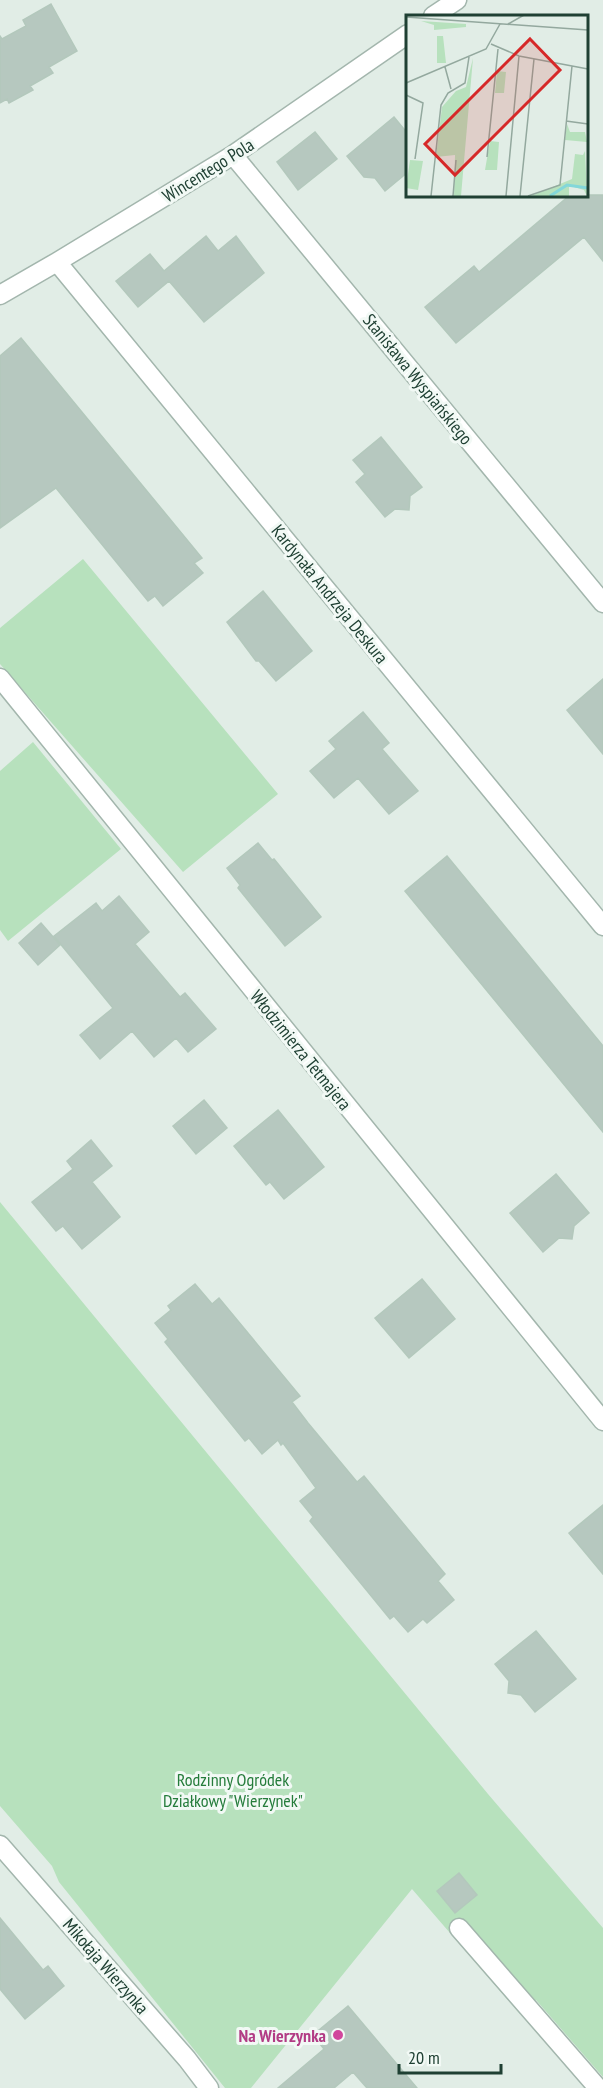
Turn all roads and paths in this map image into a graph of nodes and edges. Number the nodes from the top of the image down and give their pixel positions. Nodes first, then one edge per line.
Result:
1 (457, 0) edge
2 (434, 15) edge
3 (406, 35) edge
4 (233, 155) junction
5 (57, 262) junction
6 (0, 295) edge
7 (603, 603) edge
8 (0, 678) edge
9 (603, 926) edge
10 (603, 1421) edge
11 (0, 1845) edge
12 (459, 1928) dead end
13 (209, 2088) edge
14 (598, 2088) edge

1 - 2 street
3 - 4 street, Wincentego Pola
4 - 5 street, Wincentego Pola
4 - 7 street, Stanisława Wyspiańskiego
5 - 6 street, Wincentego Pola
5 - 9 street, Kardynała Andrzeja Deskura
8 - 10 street, Włodzimierza Tetmajera
11 - 13 street, Mikołaja Wierzynka
12 - 14 street

